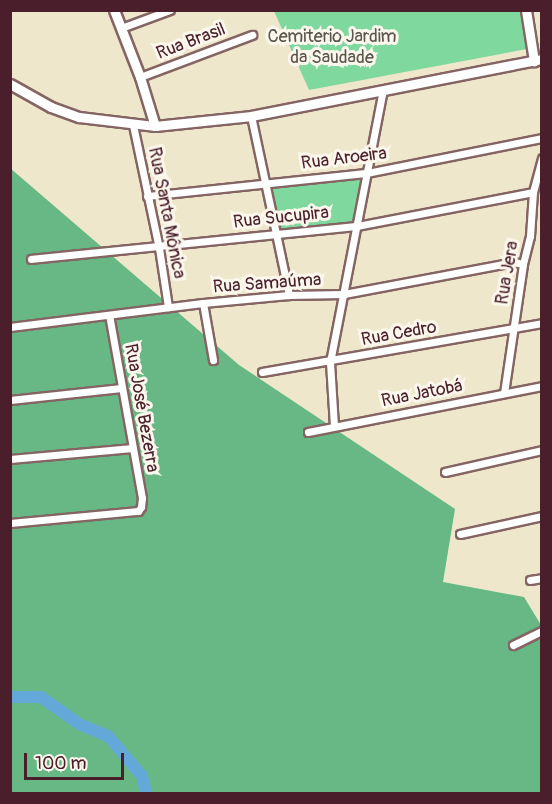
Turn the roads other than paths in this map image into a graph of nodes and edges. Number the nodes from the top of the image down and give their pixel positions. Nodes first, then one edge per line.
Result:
1 (114, 10) edge
2 (170, 10) edge
3 (526, 10) edge
4 (121, 28) junction
5 (252, 35) dead end
6 (538, 60) edge
7 (140, 77) junction
8 (10, 84) edge
9 (383, 90) junction
10 (251, 116) junction
11 (133, 125) junction
12 (155, 126) junction
13 (542, 138) edge
14 (542, 158) edge
15 (367, 173) junction
16 (265, 183) junction
17 (533, 192) junction
18 (147, 195) junction
19 (357, 226) junction
20 (276, 233) junction
21 (159, 248) junction
22 (31, 259) dead end
23 (523, 264) junction
24 (344, 294) junction
25 (289, 295) junction
26 (203, 303) junction
27 (168, 307) junction
28 (109, 315) junction
29 (542, 323) edge
30 (10, 327) edge
31 (515, 329) junction
32 (213, 360) dead end
33 (330, 362) junction
34 (262, 372) dead end
35 (542, 386) edge
36 (121, 388) junction
37 (504, 393) junction
38 (10, 400) edge
39 (334, 426) junction
40 (308, 432) dead end
41 (133, 447) junction
42 (542, 450) edge
43 (10, 459) edge
44 (445, 472) dead end
45 (542, 516) edge
46 (10, 523) edge
47 (460, 534) dead end
48 (542, 578) edge
49 (530, 580) dead end
50 (542, 631) edge
51 (513, 645) dead end

1 - 4 street
2 - 4 street
3 - 6 street
4 - 7 street
5 - 7 street, Rua Brasil
6 - 9 street
7 - 12 street
8 - 11 street
9 - 10 street
9 - 15 street
10 - 12 street
10 - 16 street
11 - 12 street
11 - 18 street, Rua Santa Mônica
13 - 15 street, Rua Aroeira
14 - 17 street, Rua Jera
15 - 16 street, Rua Aroeira
15 - 19 street
16 - 18 street, Rua Aroeira
16 - 20 street
17 - 19 street, Rua Sucupira
17 - 23 street, Rua Jera
18 - 21 street, Rua Santa Mônica
19 - 20 street, Rua Sucupira
19 - 24 street
20 - 21 street, Rua Sucupira
20 - 25 street
21 - 22 street, Rua Sucupira
21 - 27 street, Rua Santa Mônica
23 - 24 street, Rua Samaúma
23 - 31 street, Rua Jera
24 - 25 street, Rua Samaúma
24 - 33 street
25 - 26 street, Rua Samaúma
26 - 27 street, Rua Samaúma
26 - 32 street
27 - 28 street, Rua Samaúma
28 - 30 street, Rua Samaúma
28 - 36 street, Rua José Bezerra
29 - 31 street, Rua Cedro
31 - 33 street, Rua Cedro
31 - 37 street, Rua Jera
33 - 34 street, Rua Cedro
33 - 39 street
35 - 37 street, Rua Jatobá
36 - 38 street
36 - 41 street, Rua José Bezerra
37 - 39 street, Rua Jatobá
39 - 40 street, Rua Jatobá
41 - 43 street
41 - 46 street, Rua José Bezerra
42 - 44 street
45 - 47 street
48 - 49 street
50 - 51 street

